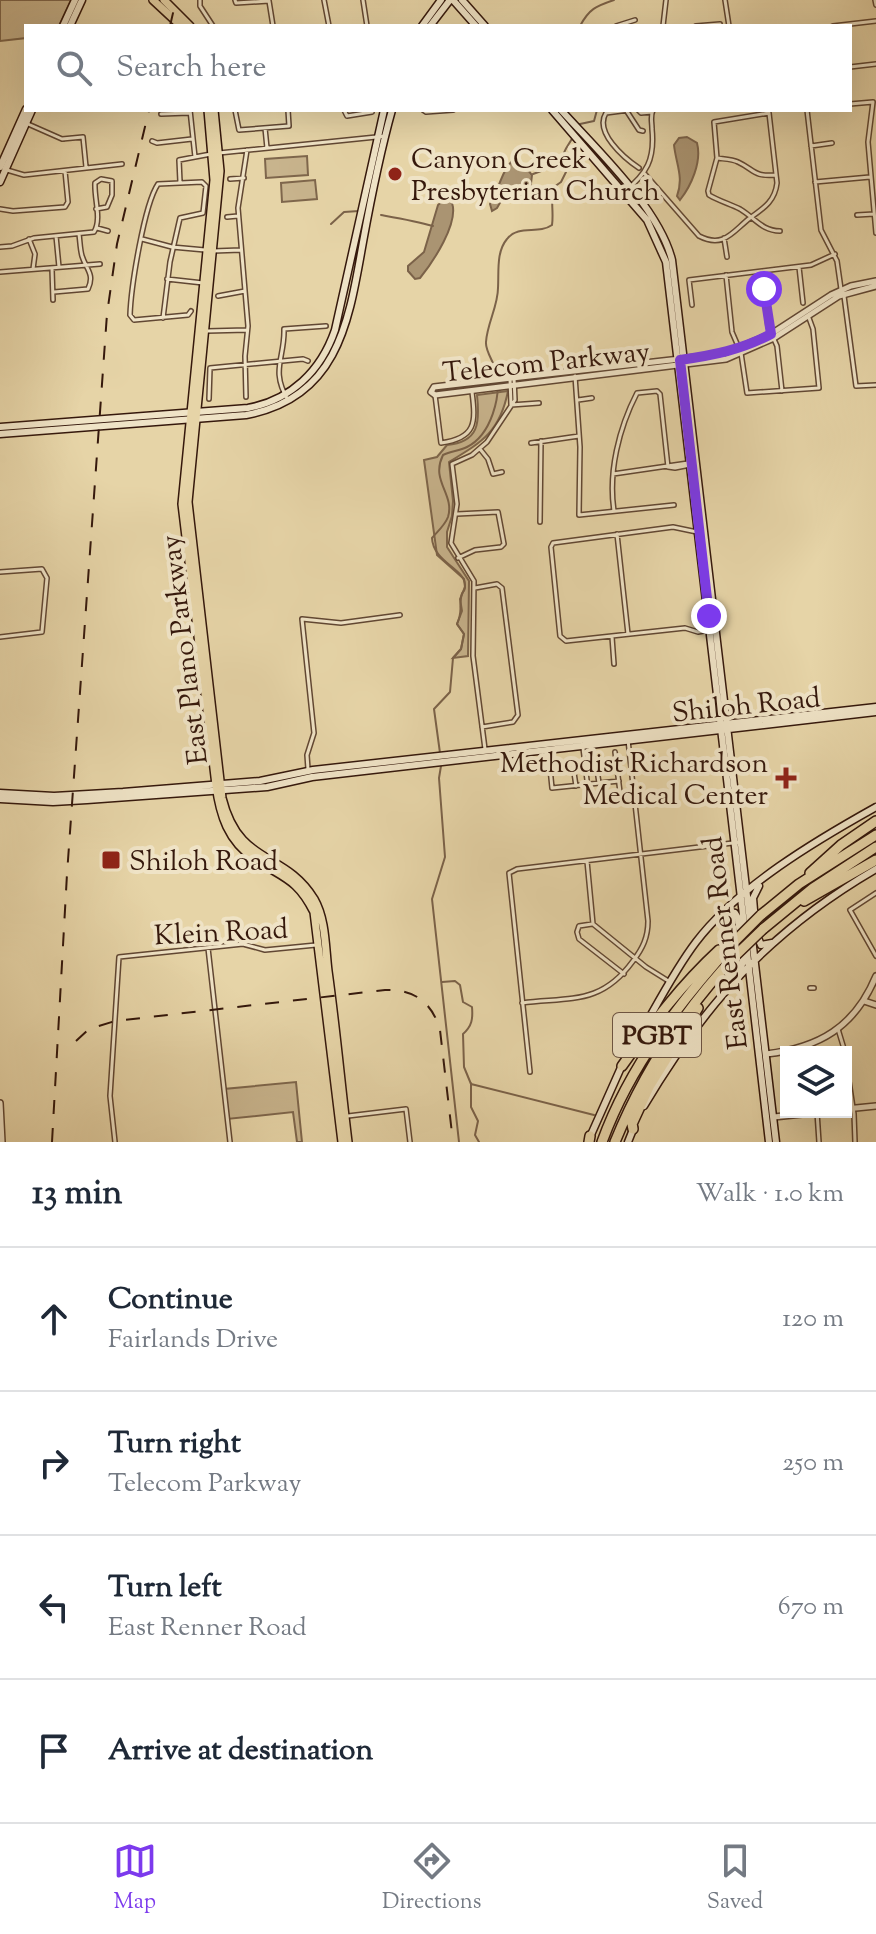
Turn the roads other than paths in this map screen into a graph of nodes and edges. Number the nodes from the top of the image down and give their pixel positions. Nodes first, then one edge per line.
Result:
1 (75, 0) edge
2 (82, 0) edge
3 (153, 0) edge
4 (164, 0) edge
5 (200, 0) edge
6 (324, 0) edge
7 (363, 0) edge
8 (441, 0) edge
9 (451, 0) edge
10 (462, 0) edge
11 (666, 0) edge
12 (726, 0) edge
13 (269, 1) edge
14 (236, 2) edge
15 (635, 20) dead end
16 (876, 21) edge
17 (64, 24) edge
18 (71, 24) edge
19 (179, 24) edge
20 (188, 24) edge
21 (212, 24) edge
22 (273, 24) edge
23 (329, 24) edge
24 (367, 24) edge
25 (423, 24) edge
26 (432, 24) edge
27 (474, 24) edge
28 (483, 24) edge
29 (627, 24) edge
30 (663, 24) edge
31 (729, 24) edge
32 (850, 24) edge
33 (876, 64) edge
34 (852, 67) edge
35 (852, 104) edge
36 (26, 112) edge
37 (31, 112) edge
38 (180, 112) edge
39 (190, 112) edge
40 (208, 112) edge
41 (214, 112) edge
42 (235, 112) edge
43 (288, 112) edge
44 (344, 112) edge
45 (372, 112) edge
46 (383, 112) edge
47 (392, 112) edge
48 (613, 112) edge
49 (628, 112) edge
50 (653, 112) edge
51 (742, 112) edge
52 (807, 112) edge
53 (561, 113) edge
54 (161, 114) dead end
55 (743, 117) junction
56 (24, 122) junction
57 (265, 128) junction
58 (643, 131) dead end
59 (386, 136) junction
60 (377, 137) junction
61 (193, 139) junction
62 (152, 141) dead end
63 (832, 143) dead end
64 (811, 146) junction
65 (267, 148) junction
66 (247, 150) junction
67 (216, 154) junction
68 (195, 157) junction
69 (717, 158) junction
70 (122, 164) dead end
71 (2, 167) edge
72 (87, 168) junction
73 (639, 168) dead end
74 (65, 171) junction
75 (644, 173) junction
76 (776, 175) junction
77 (119, 177) dead end
78 (870, 177) junction
79 (244, 178) junction
80 (230, 179) dead end
81 (112, 181) junction
82 (0, 182) edge
83 (180, 182) junction
84 (815, 182) junction
85 (627, 190) junction
86 (874, 193) edge
87 (0, 209) edge
88 (96, 209) junction
89 (874, 214) junction
90 (857, 215) dead end
91 (238, 216) junction
92 (227, 217) dead end
93 (751, 218) junction
94 (97, 228) junction
95 (108, 231) dead end
96 (780, 231) dead end
97 (876, 233) edge
98 (79, 234) junction
99 (56, 236) junction
100 (359, 238) junction
101 (724, 238) junction
102 (29, 239) junction
103 (142, 239) junction
104 (0, 247) edge
105 (172, 247) junction
106 (210, 250) junction
107 (241, 250) junction
108 (835, 254) junction
109 (727, 257) dead end
110 (100, 264) dead end
111 (87, 265) junction
112 (59, 267) junction
113 (799, 267) junction
114 (33, 269) junction
115 (52, 269) junction
116 (763, 271) junction
117 (0, 272) edge
118 (726, 275) junction
119 (167, 279) junction
120 (203, 283) junction
121 (876, 284) edge
122 (245, 291) junction
123 (54, 292) junction
124 (842, 292) junction
125 (218, 296) dead end
126 (342, 299) junction
127 (53, 300) dead end
128 (352, 301) junction
129 (803, 303) dead end
130 (692, 305) dead end
131 (191, 311) dead end
132 (806, 314) junction
133 (163, 318) junction
134 (326, 326) dead end
135 (248, 330) junction
136 (202, 331) junction
137 (773, 336) junction
138 (740, 352) junction
139 (278, 361) junction
140 (308, 361) dead end
141 (682, 362) junction
142 (245, 364) junction
143 (575, 375) junction
144 (510, 382) junction
145 (876, 385) edge
146 (472, 387) junction
147 (782, 391) junction
148 (435, 395) joint
149 (246, 397) dead end
150 (286, 398) junction
151 (592, 398) dead end
152 (209, 399) dead end
153 (578, 400) junction
154 (539, 403) dead end
155 (511, 405) junction
156 (193, 415) junction
157 (0, 427) edge
158 (18, 429) junction
159 (0, 434) edge
160 (579, 436) junction
161 (541, 441) junction
162 (531, 443) dead end
163 (480, 449) junction
164 (694, 464) junction
165 (668, 467) junction
166 (502, 472) dead end
167 (613, 474) junction
168 (674, 505) dead end
169 (614, 511) junction
170 (457, 514) junction
171 (540, 522) dead end
172 (702, 532) junction
173 (617, 534) junction
174 (458, 558) junction
175 (0, 572) edge
176 (475, 588) junction
177 (400, 615) dead end
178 (713, 629) junction
179 (628, 635) junction
180 (0, 637) edge
181 (612, 637) junction
182 (614, 664) dead end
183 (876, 709) edge
184 (724, 726) junction
185 (482, 727) junction
186 (673, 731) junction
187 (687, 733) junction
188 (628, 737) junction
189 (582, 742) junction
190 (722, 742) junction
191 (615, 752) dead end
192 (486, 753) junction
193 (616, 760) junction
194 (596, 762) junction
195 (585, 764) junction
196 (573, 765) junction
197 (309, 774) junction
198 (730, 776) junction
199 (619, 781) junction
200 (599, 783) junction
201 (587, 785) junction
202 (576, 786) junction
203 (219, 787) junction
204 (728, 791) junction
205 (620, 792) dead end
206 (0, 796) edge
207 (589, 796) dead end
208 (735, 797) junction
209 (876, 807) edge
210 (876, 821) edge
211 (876, 835) edge
212 (738, 842) junction
213 (876, 847) edge
214 (641, 853) junction
215 (587, 860) junction
216 (876, 860) edge
217 (876, 869) edge
218 (745, 871) junction
219 (763, 880) junction
220 (799, 884) junction
221 (876, 893) edge
222 (744, 895) junction
223 (786, 909) junction
224 (725, 911) junction
225 (593, 924) junction
226 (734, 940) junction
227 (774, 943) junction
228 (322, 944) junction
229 (208, 948) junction
230 (876, 956) edge
231 (635, 958) junction
232 (756, 959) junction
233 (749, 966) junction
234 (624, 974) junction
235 (876, 976) edge
236 (735, 981) junction
237 (670, 982) junction
238 (751, 987) junction
239 (699, 997) junction
240 (864, 1001) junction
241 (522, 1003) junction
242 (876, 1005) edge
243 (754, 1009) junction
244 (763, 1029) junction
245 (837, 1029) junction
246 (811, 1046) edge
247 (843, 1046) edge
248 (780, 1053) edge
249 (763, 1055) junction
250 (622, 1066) junction
251 (530, 1072) dead end
252 (765, 1101) junction
253 (0, 1103) edge
254 (876, 1106) edge
255 (852, 1109) edge
256 (342, 1116) junction
257 (780, 1116) edge
258 (774, 1117) junction
259 (818, 1118) edge
260 (851, 1118) edge
261 (767, 1123) junction
262 (633, 1129) junction
263 (589, 1140) edge
264 (2, 1142) edge
265 (115, 1142) edge
266 (230, 1142) edge
267 (345, 1142) edge
268 (410, 1142) edge
269 (602, 1142) edge
270 (615, 1142) edge
271 (628, 1142) edge
272 (769, 1142) edge
273 (776, 1142) edge
274 (819, 1142) edge
275 (855, 1142) edge

1 - 17 main road
2 - 18 main road
3 - 19 main road
4 - 20 main road
5 - 21 street
6 - 23 street
7 - 24 street
8 - 25 main road
9 - 26 main road
9 - 27 main road
10 - 28 main road
11 - 30 street
12 - 31 street
13 - 14 street
13 - 22 street
15 - 29 street
16 - 32 street
33 - 34 street
35 - 78 street
36 - 56 main road
37 - 56 main road
38 - 54 street
39 - 61 street
40 - 67 main road, East Plano Parkway
41 - 67 main road, East Plano Parkway
42 - 57 street
43 - 57 street
44 - 45 street
46 - 60 main road
47 - 59 main road
48 - 73 street
49 - 58 street
50 - 75 street
51 - 55 street
52 - 64 street
53 - 85 main road, East Renner Road
55 - 69 street
55 - 76 street
56 - 71 main road
56 - 72 street
57 - 65 street
59 - 60 street
59 - 100 main road
60 - 65 street
60 - 100 main road
61 - 62 street
61 - 68 street
63 - 64 street
64 - 84 street
65 - 66 street
66 - 67 street
66 - 79 street
67 - 68 street
67 - 106 main road, East Plano Parkway
68 - 83 street
69 - 76 street
69 - 93 street
70 - 72 street
71 - 74 street
71 - 82 main road
72 - 74 street
74 - 87 street
75 - 85 street
75 - 101 street
76 - 93 street
77 - 81 street
78 - 84 street
78 - 86 street
79 - 80 street
79 - 91 street
81 - 88 street
81 - 88 street
83 - 103 street
83 - 105 street
84 - 108 street
85 - 141 main road, East Renner Road
86 - 89 street
88 - 94 street
89 - 90 street
89 - 97 street
91 - 92 street
91 - 107 street
93 - 96 street
93 - 101 street
94 - 95 street
94 - 98 street
98 - 99 street
98 - 111 street
99 - 102 street
99 - 112 street
100 - 126 main road
100 - 128 main road
101 - 109 street
102 - 104 street
102 - 114 street
103 - 105 street
103 - 133 street
105 - 106 street
105 - 119 street
106 - 107 street
106 - 120 main road, East Plano Parkway
106 - 136 main road, East Plano Parkway
107 - 122 street
108 - 113 street
108 - 124 street
110 - 111 street
111 - 112 street
111 - 123 street
112 - 115 street
113 - 116 street
113 - 129 street
114 - 115 street
114 - 117 street
115 - 123 street
116 - 118 street
116 - 137 street
118 - 130 street
118 - 138 street
119 - 120 street
119 - 133 street
120 - 136 main road, East Plano Parkway
121 - 124 street, Telecom Parkway
122 - 125 street
122 - 135 street
123 - 127 street
124 - 132 street, Telecom Parkway
124 - 145 street
126 - 128 main road
126 - 150 main road
128 - 150 main road
131 - 133 street
132 - 137 street, Telecom Parkway
132 - 147 street
134 - 139 street
135 - 136 street
135 - 142 street
136 - 156 main road, East Plano Parkway
137 - 138 street, Telecom Parkway
137 - 147 street
138 - 141 street, Telecom Parkway
138 - 147 street
139 - 140 street
139 - 142 street
139 - 150 street
141 - 143 street, Telecom Parkway
141 - 164 main road, East Renner Road
142 - 149 street
142 - 152 street
143 - 144 street, Telecom Parkway
143 - 153 street
144 - 146 street, Telecom Parkway
144 - 146 street, Telecom Parkway
144 - 155 street
146 - 148 street, Telecom Parkway
146 - 148 street
150 - 156 main road
151 - 153 street
153 - 160 street
154 - 155 street
155 - 163 street
156 - 158 main road
156 - 203 main road, East Plano Parkway
157 - 158 main road
158 - 159 main road
160 - 161 street
160 - 169 street
161 - 162 street
161 - 171 street
163 - 166 street
163 - 170 street
164 - 165 street
164 - 172 main road, East Renner Road
165 - 167 street
165 - 167 street
167 - 169 street
168 - 169 street
170 - 174 street
170 - 174 street
172 - 173 street
172 - 178 main road, East Renner Road
173 - 179 street
173 - 181 street
174 - 176 street
175 - 180 street
176 - 185 street
176 - 185 street
177 - 197 street
178 - 179 street
178 - 184 main road, East Renner Road
179 - 181 street
181 - 182 street
183 - 184 main road, Shiloh Road
184 - 186 main road, Shiloh Road
184 - 187 main road, Shiloh Road
184 - 190 main road, East Renner Road
184 - 198 main road, East Renner Road
185 - 192 street
186 - 187 main road, Shiloh Road
186 - 188 main road, Shiloh Road
187 - 190 main road
188 - 189 main road, Shiloh Road
188 - 214 street
189 - 192 main road, Shiloh Road
189 - 195 street
190 - 198 main road, East Renner Road
191 - 193 street
192 - 197 main road, Shiloh Road
193 - 194 street
193 - 199 street
194 - 195 street
194 - 200 street
195 - 196 street
195 - 201 street
196 - 202 street
196 - 202 street
197 - 203 main road, Shiloh Road
198 - 204 main road, East Renner Road
198 - 208 main road, East Renner Road
199 - 200 street
199 - 205 street
200 - 201 street
201 - 202 street
201 - 207 street
203 - 206 main road, Shiloh Road
203 - 228 main road, East Plano Parkway
204 - 208 main road
204 - 212 main road, East Renner Road
208 - 212 main road, East Renner Road
209 - 219 main road
210 - 220 highway
211 - 220 highway
212 - 214 street
212 - 218 main road, East Renner Road
212 - 222 main road, East Renner Road
213 - 223 highway, PGBT
214 - 215 street
214 - 231 street
215 - 225 street
215 - 241 street
216 - 223 highway
217 - 227 main road
218 - 219 main road
218 - 222 main road, East Renner Road
219 - 222 main road
219 - 227 main road
220 - 226 highway, bridge
221 - 230 street
222 - 224 main road
222 - 232 main road, East Renner Road
222 - 233 main road, East Renner Road
223 - 239 highway, PGBT, bridge
224 - 236 main road
224 - 237 main road
225 - 231 street
225 - 234 street
226 - 250 highway
226 - 269 highway, PGBT
227 - 232 main road
228 - 229 street, Klein Road
228 - 256 main road, East Plano Parkway
229 - 265 street, Klein Road
229 - 266 street
231 - 234 street
231 - 237 street
232 - 233 main road
232 - 244 main road, East Renner Road
233 - 236 main road
233 - 238 main road, East Renner Road
234 - 241 street
235 - 240 street
236 - 238 main road
236 - 262 main road
237 - 250 main road
238 - 243 main road, East Renner Road
239 - 262 highway
239 - 270 highway, PGBT
240 - 242 street
240 - 245 street
241 - 251 street
243 - 244 main road
243 - 249 main road, East Renner Road
244 - 249 main road, East Renner Road
245 - 246 street
245 - 247 street
248 - 249 street
249 - 252 main road, East Renner Road
249 - 258 main road, East Renner Road
250 - 263 main road
252 - 258 main road
252 - 261 main road, East Renner Road
253 - 264 street
254 - 255 street
256 - 267 main road, East Plano Parkway
256 - 268 street
257 - 258 street
258 - 261 main road
258 - 273 main road, East Renner Road
259 - 274 street
260 - 275 street
261 - 272 main road, East Renner Road
262 - 271 main road

